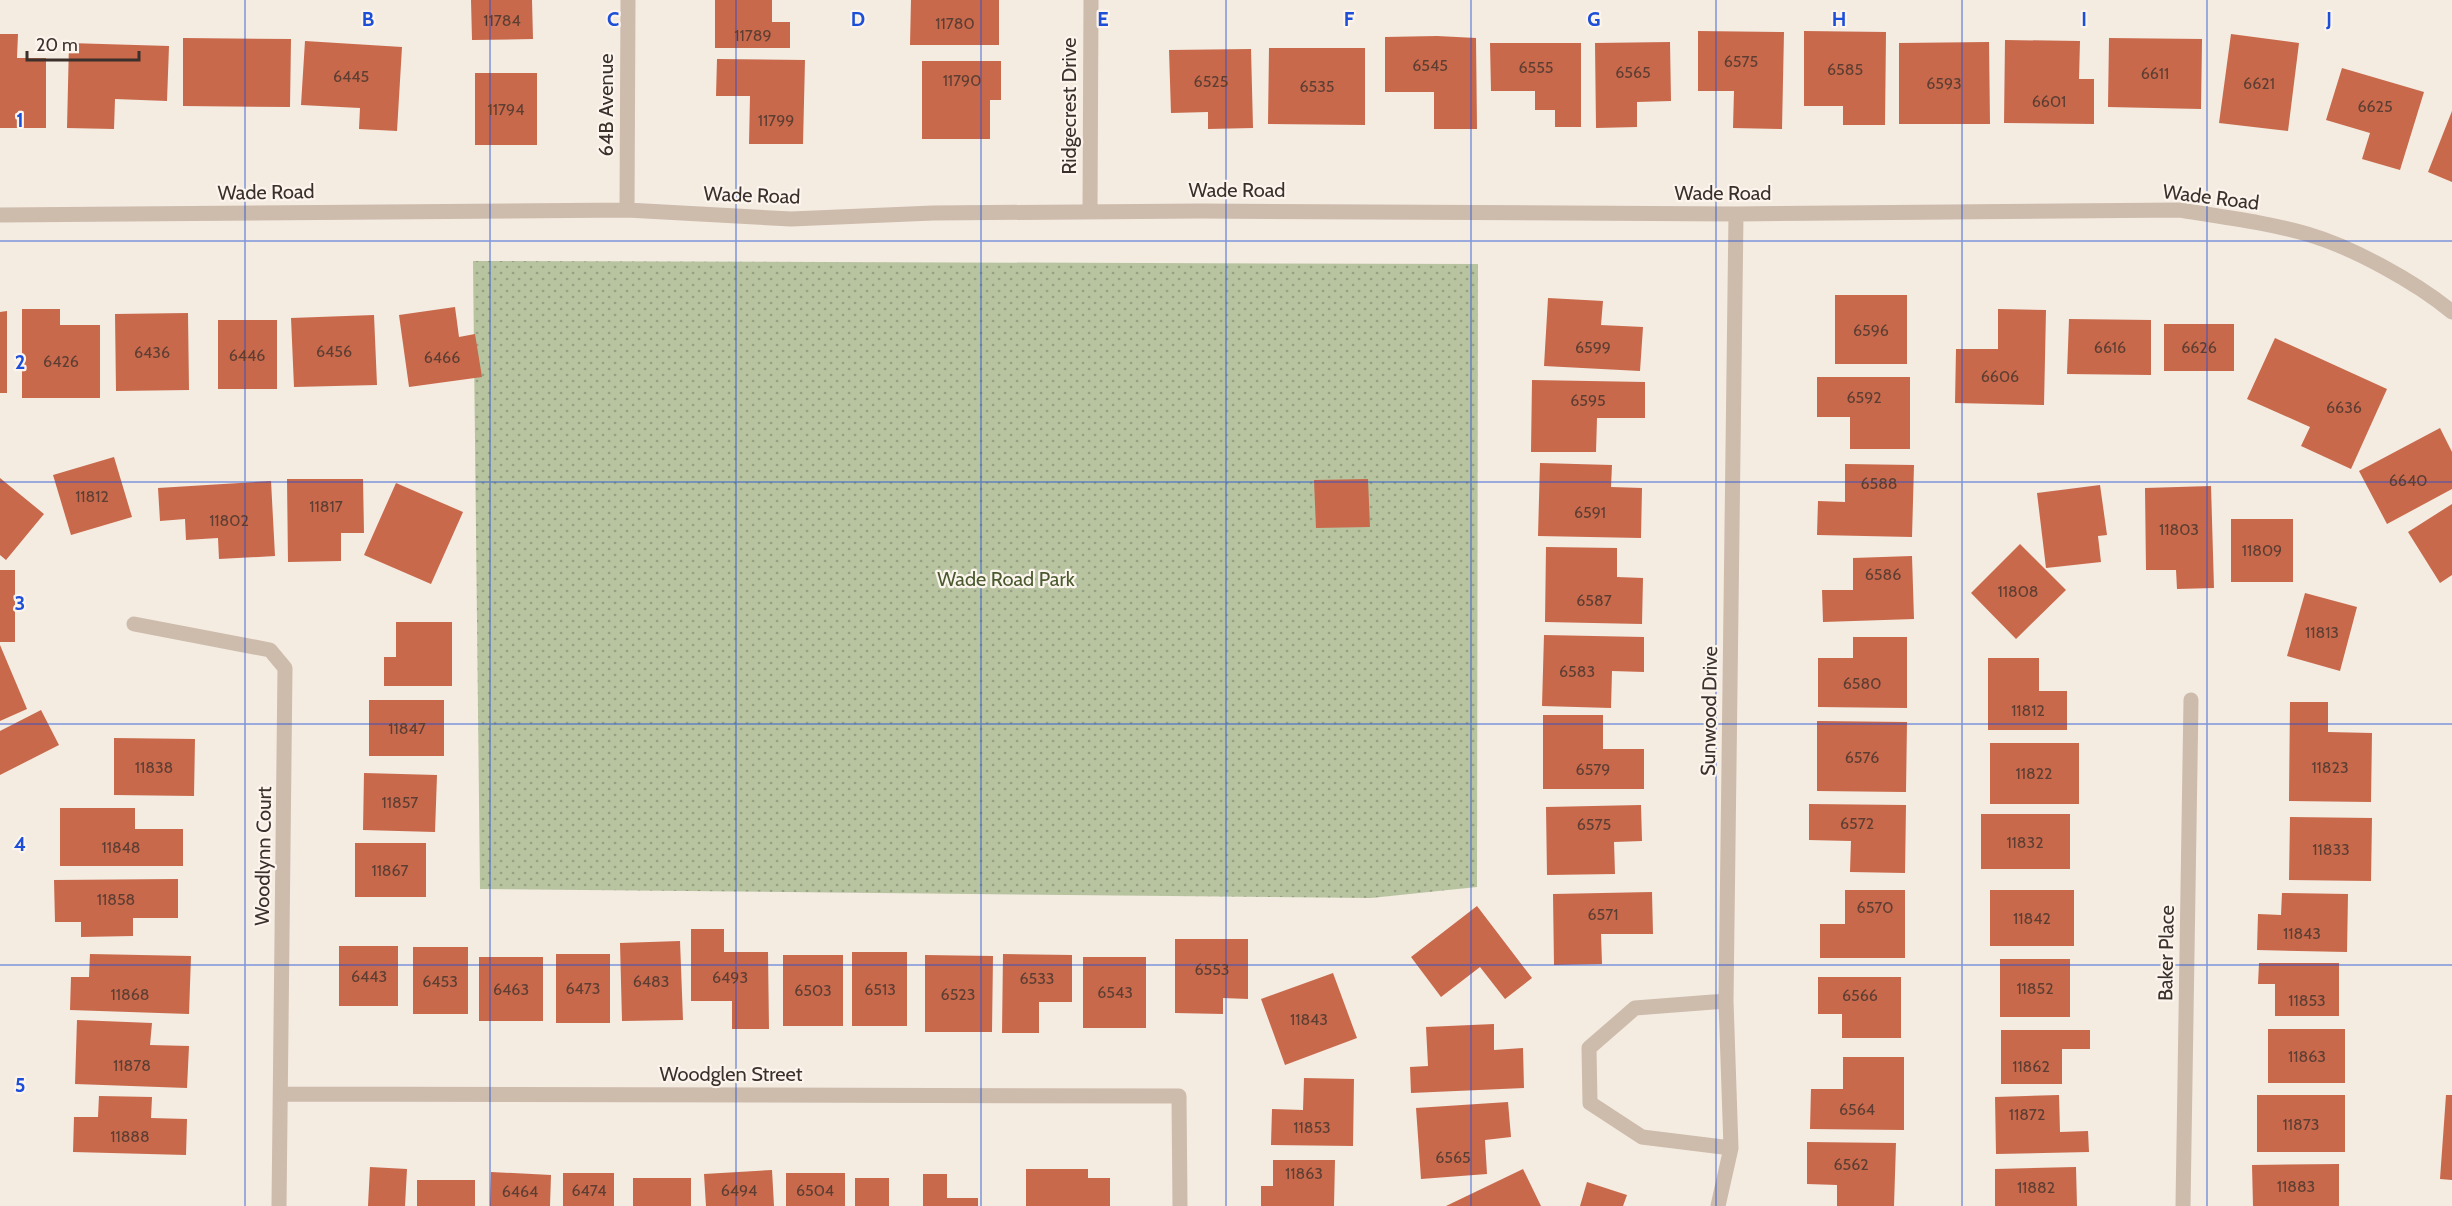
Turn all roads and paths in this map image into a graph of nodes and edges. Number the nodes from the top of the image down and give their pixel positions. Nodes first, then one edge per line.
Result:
1 (628, 0) edge
2 (1091, 0) edge
3 (627, 210) junction
4 (1090, 212) junction
5 (1736, 214) junction
6 (0, 215) edge
7 (2452, 312) edge
8 (134, 624) dead end
9 (2191, 700) dead end
10 (1726, 1001) junction
11 (282, 1094) junction
12 (1731, 1148) junction
13 (279, 1206) edge
14 (1180, 1206) edge
15 (1718, 1206) edge
16 (2183, 1206) edge

1 - 3 street, 64B Avenue
2 - 4 street, Ridgecrest Drive
3 - 4 street, Wade Road
3 - 6 street, Wade Road
4 - 5 street, Wade Road
5 - 7 street, Wade Road
5 - 10 street, Sunwood Drive
8 - 11 street, Woodlynn Court
9 - 16 street, Baker Place
10 - 12 street, Sunwood Drive
10 - 12 street
11 - 13 street, Woodlynn Court
11 - 14 street, Woodglen Street
12 - 15 street, Sunwood Drive

